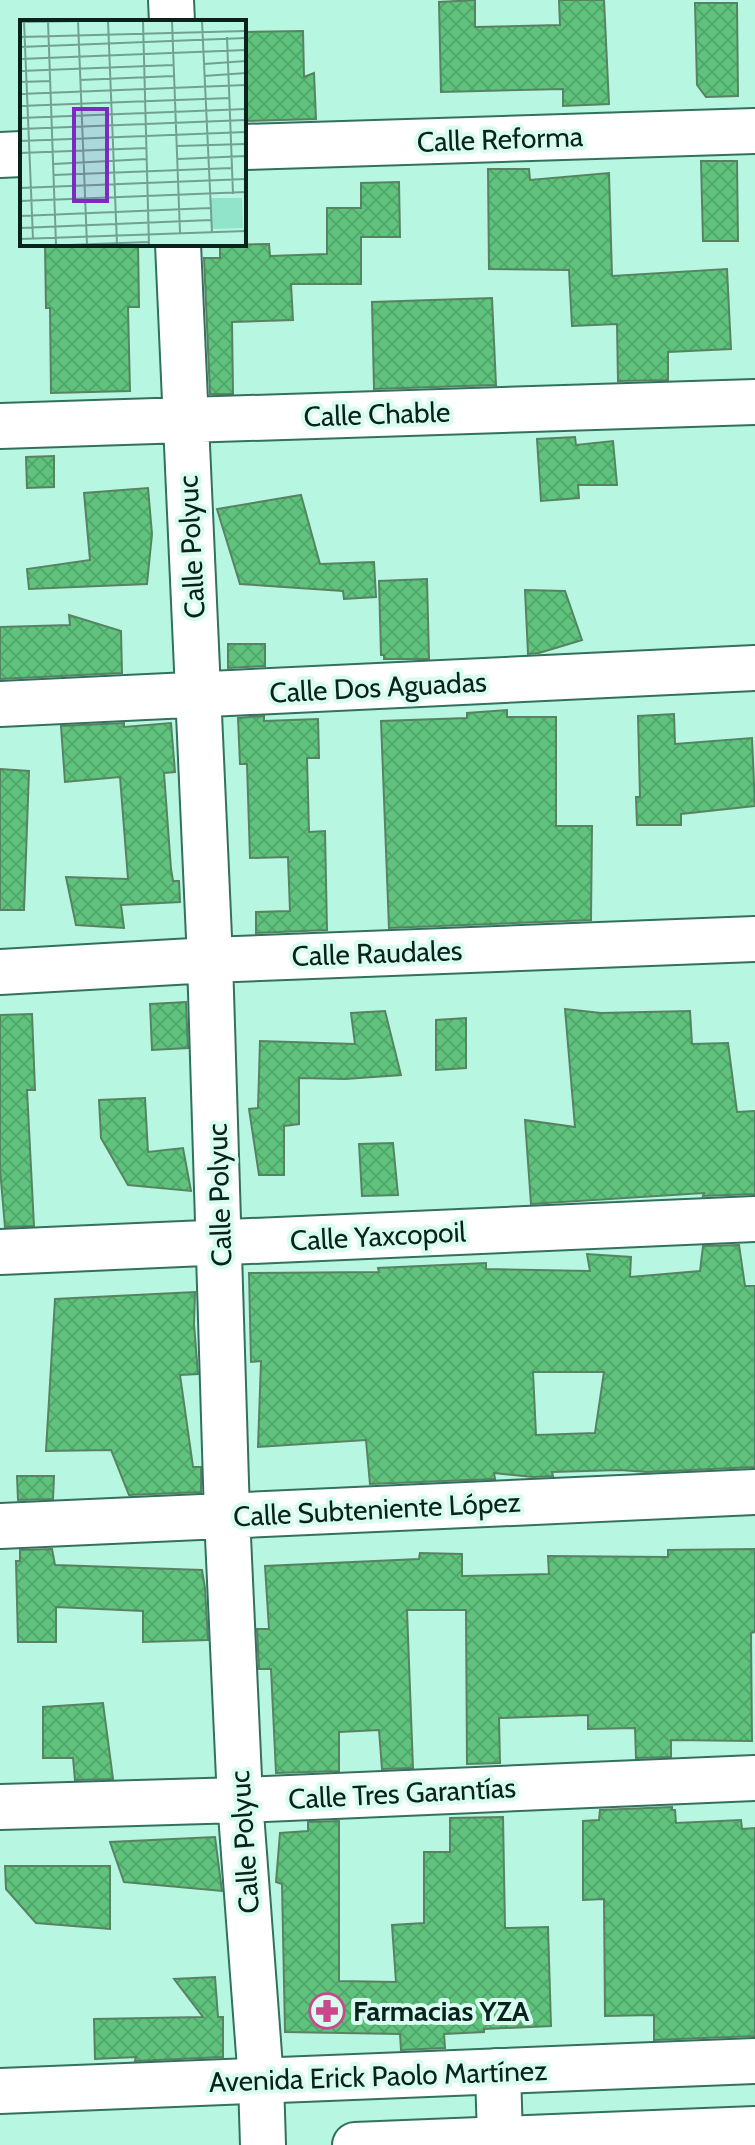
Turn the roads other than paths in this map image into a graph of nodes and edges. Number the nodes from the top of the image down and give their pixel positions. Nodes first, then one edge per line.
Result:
1 (171, 0) edge
2 (172, 20) edge
3 (755, 131) edge
4 (246, 147) edge
5 (20, 154) edge
6 (0, 155) edge
7 (178, 246) edge
8 (755, 402) edge
9 (185, 420) junction
10 (0, 426) edge
11 (755, 668) edge
12 (198, 696) junction
13 (0, 704) edge
14 (755, 939) edge
15 (210, 960) junction
16 (0, 972) edge
17 (755, 1219) edge
18 (221, 1243) junction
19 (0, 1252) edge
20 (755, 1492) edge
21 (227, 1515) junction
22 (0, 1526) edge
23 (755, 1778) edge
24 (240, 1800) junction
25 (0, 1807) edge
26 (755, 2061) edge
27 (498, 2071) junction
28 (261, 2081) junction
29 (0, 2091) edge
30 (755, 2129) edge
31 (500, 2139) junction
32 (263, 2145) edge
33 (355, 2145) edge

1 - 2 street
3 - 4 street, Calle Reforma
5 - 6 street
7 - 9 street, Calle Polyuc
8 - 9 street, Calle Chable
9 - 10 street, Calle Chable
9 - 12 street, Calle Polyuc
11 - 12 street, Calle Dos Aguadas
12 - 13 street, Calle Dos Aguadas
12 - 15 street, Calle Polyuc
14 - 15 street, Calle Raudales
15 - 16 street, Calle Raudales
15 - 18 street, Calle Polyuc
17 - 18 street, Calle Yaxcopoil
18 - 19 street, Calle Yaxcopoil
18 - 21 street, Calle Polyuc
20 - 21 street, Calle Subteniente López
21 - 22 street, Calle Subteniente López
21 - 24 street, Calle Polyuc
23 - 24 street, Calle Tres Garantías
24 - 25 street, Calle Tres Garantías
24 - 28 street, Calle Polyuc
26 - 27 street, Avenida Erick Paolo Martínez
27 - 28 street, Avenida Erick Paolo Martínez
27 - 31 street
28 - 29 street, Avenida Erick Paolo Martínez
28 - 32 street, Calle Polyuc
30 - 31 street
31 - 33 street

